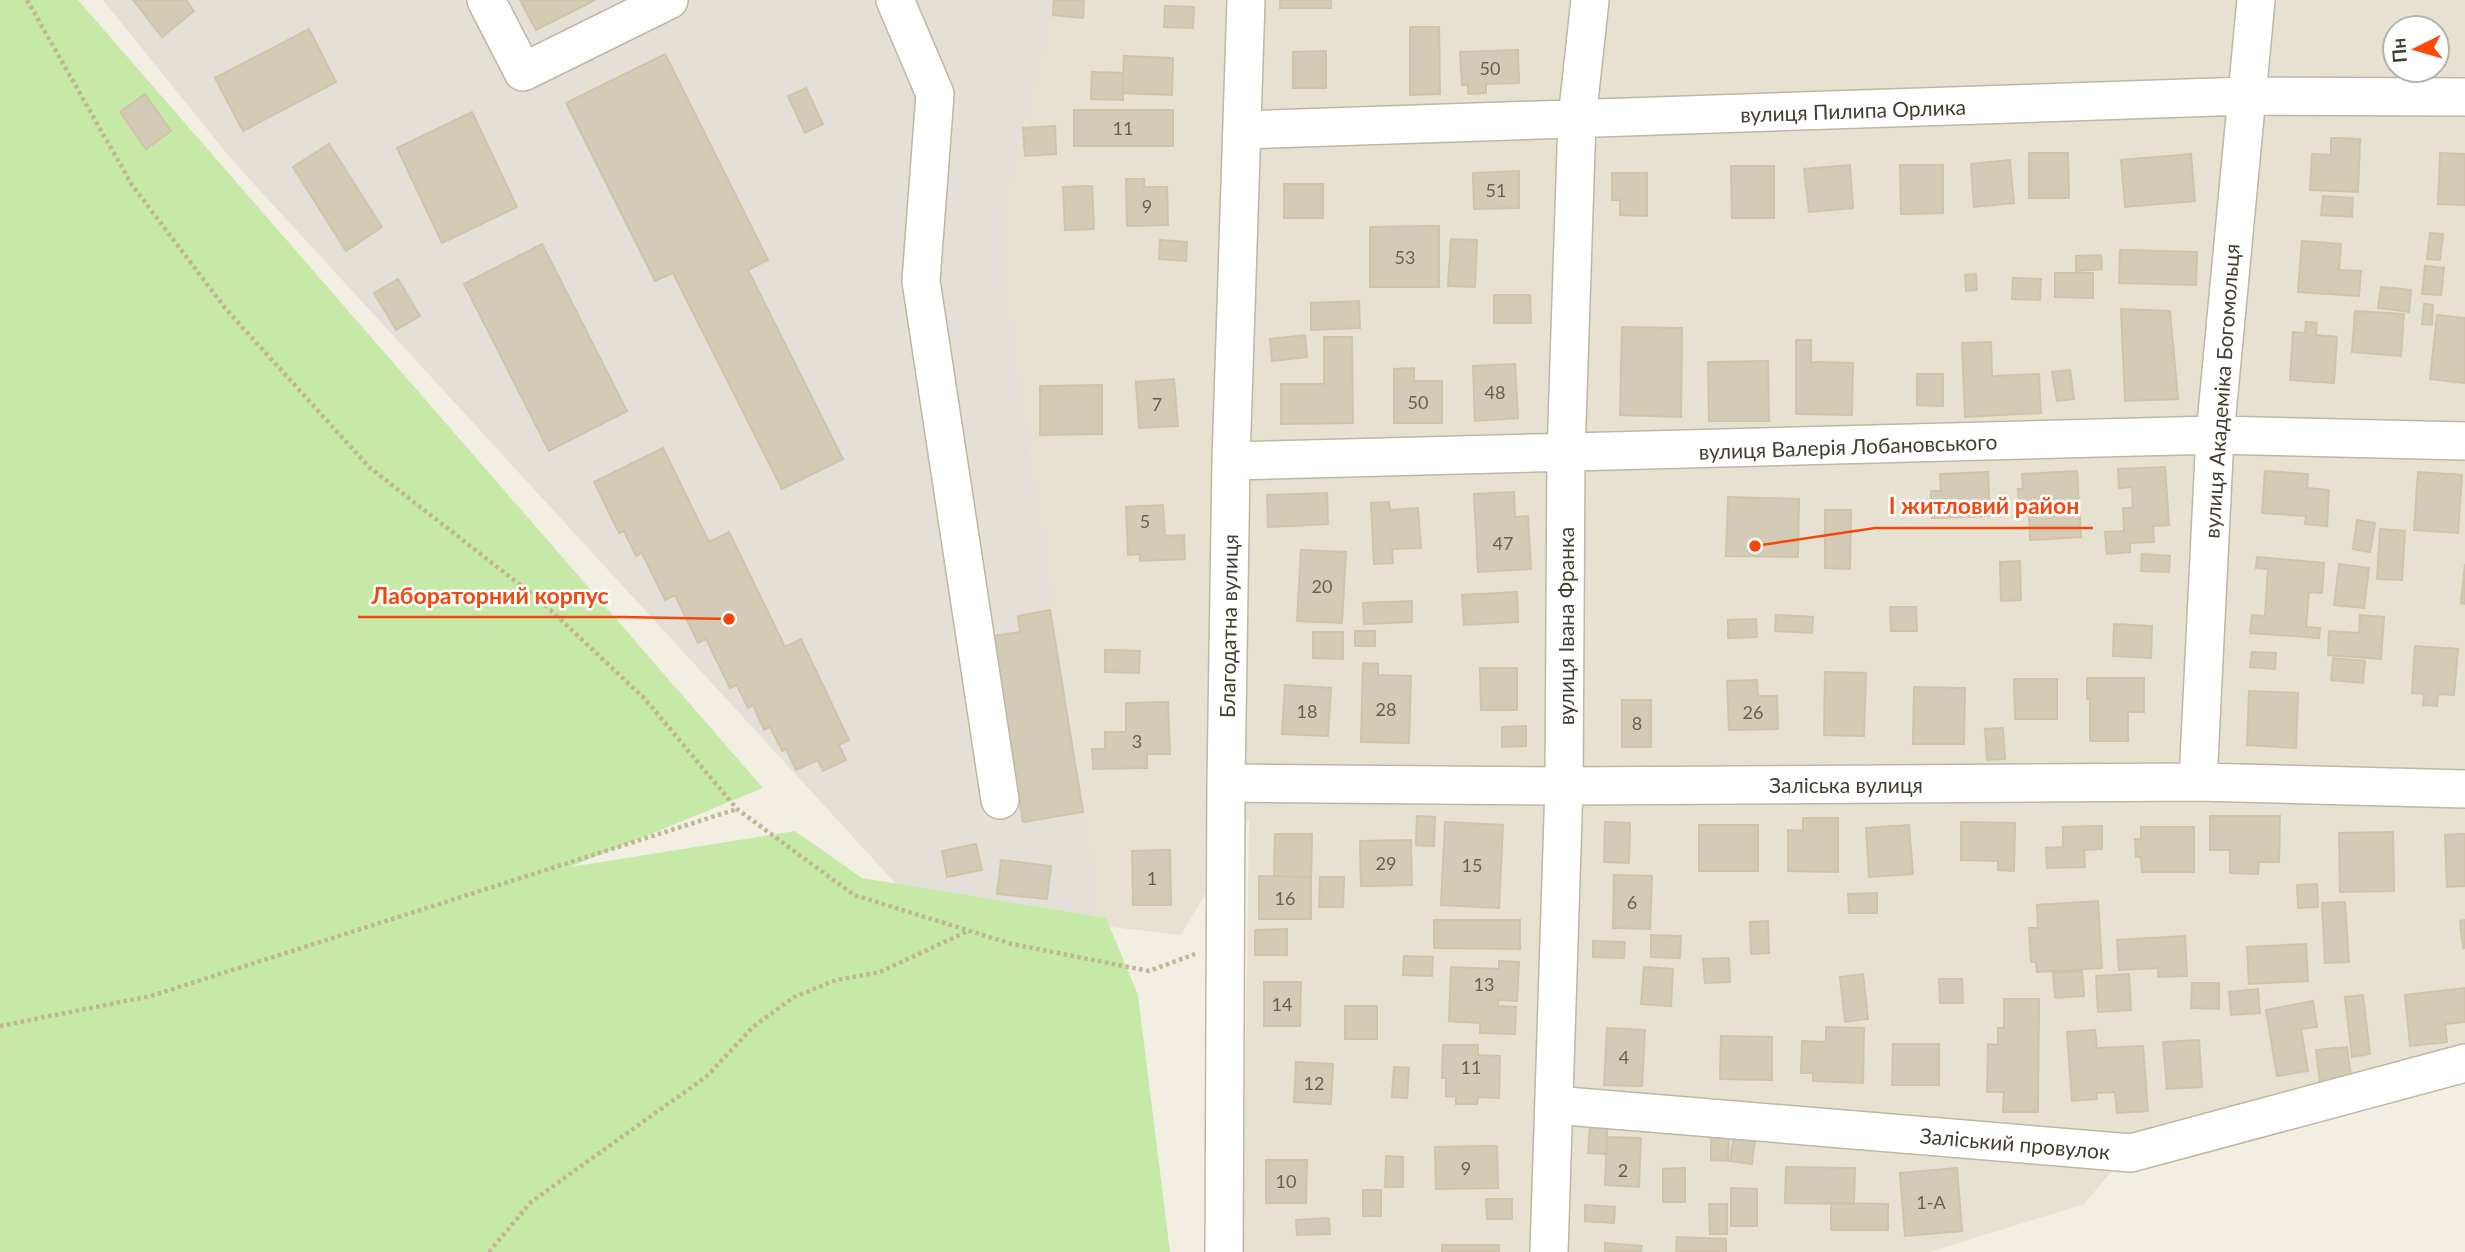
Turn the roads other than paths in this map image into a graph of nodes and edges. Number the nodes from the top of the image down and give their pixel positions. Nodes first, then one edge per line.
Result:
1 (486, 0) edge
2 (669, 0) edge
3 (895, 0) edge
4 (1246, 0) edge
5 (1590, 0) edge
6 (2256, 0) edge
7 (2245, 96) junction
8 (2465, 97) edge
9 (1577, 119) junction
10 (1242, 130) junction
11 (2215, 436) junction
12 (2465, 441) edge
13 (1566, 454) junction
14 (1231, 461) junction
15 (2198, 782) junction
16 (1226, 783) junction
17 (1563, 786) junction
18 (2465, 789) edge
19 (1000, 800) dead end
20 (2465, 1063) edge
21 (1554, 1105) junction
22 (1224, 1252) edge
23 (1549, 1252) edge

1 - 2 street
3 - 19 street
4 - 10 street, Благодатна вулиця
5 - 9 street, вулиця Івана Франка
6 - 7 street, вулиця Академіка Богомольця
7 - 8 street, вулиця Пилипа Орлика
7 - 9 street, вулиця Пилипа Орлика
7 - 11 street, вулиця Академіка Богомольця
9 - 10 street, вулиця Пилипа Орлика
9 - 13 street, вулиця Івана Франка
10 - 14 street, Благодатна вулиця
11 - 12 street, вулиця Валерія Лобановського
11 - 13 street, вулиця Валерія Лобановського
11 - 15 street, вулиця Академіка Богомольця
13 - 14 street, вулиця Валерія Лобановського
13 - 17 street, вулиця Івана Франка
14 - 16 street, Благодатна вулиця
15 - 17 street, Заліська вулиця
15 - 18 street, Заліська вулиця
16 - 17 street, Заліська вулиця
16 - 22 street, Благодатна вулиця
17 - 21 street, вулиця Івана Франка
20 - 21 street, Заліський провулок
21 - 23 street, вулиця Івана Франка

